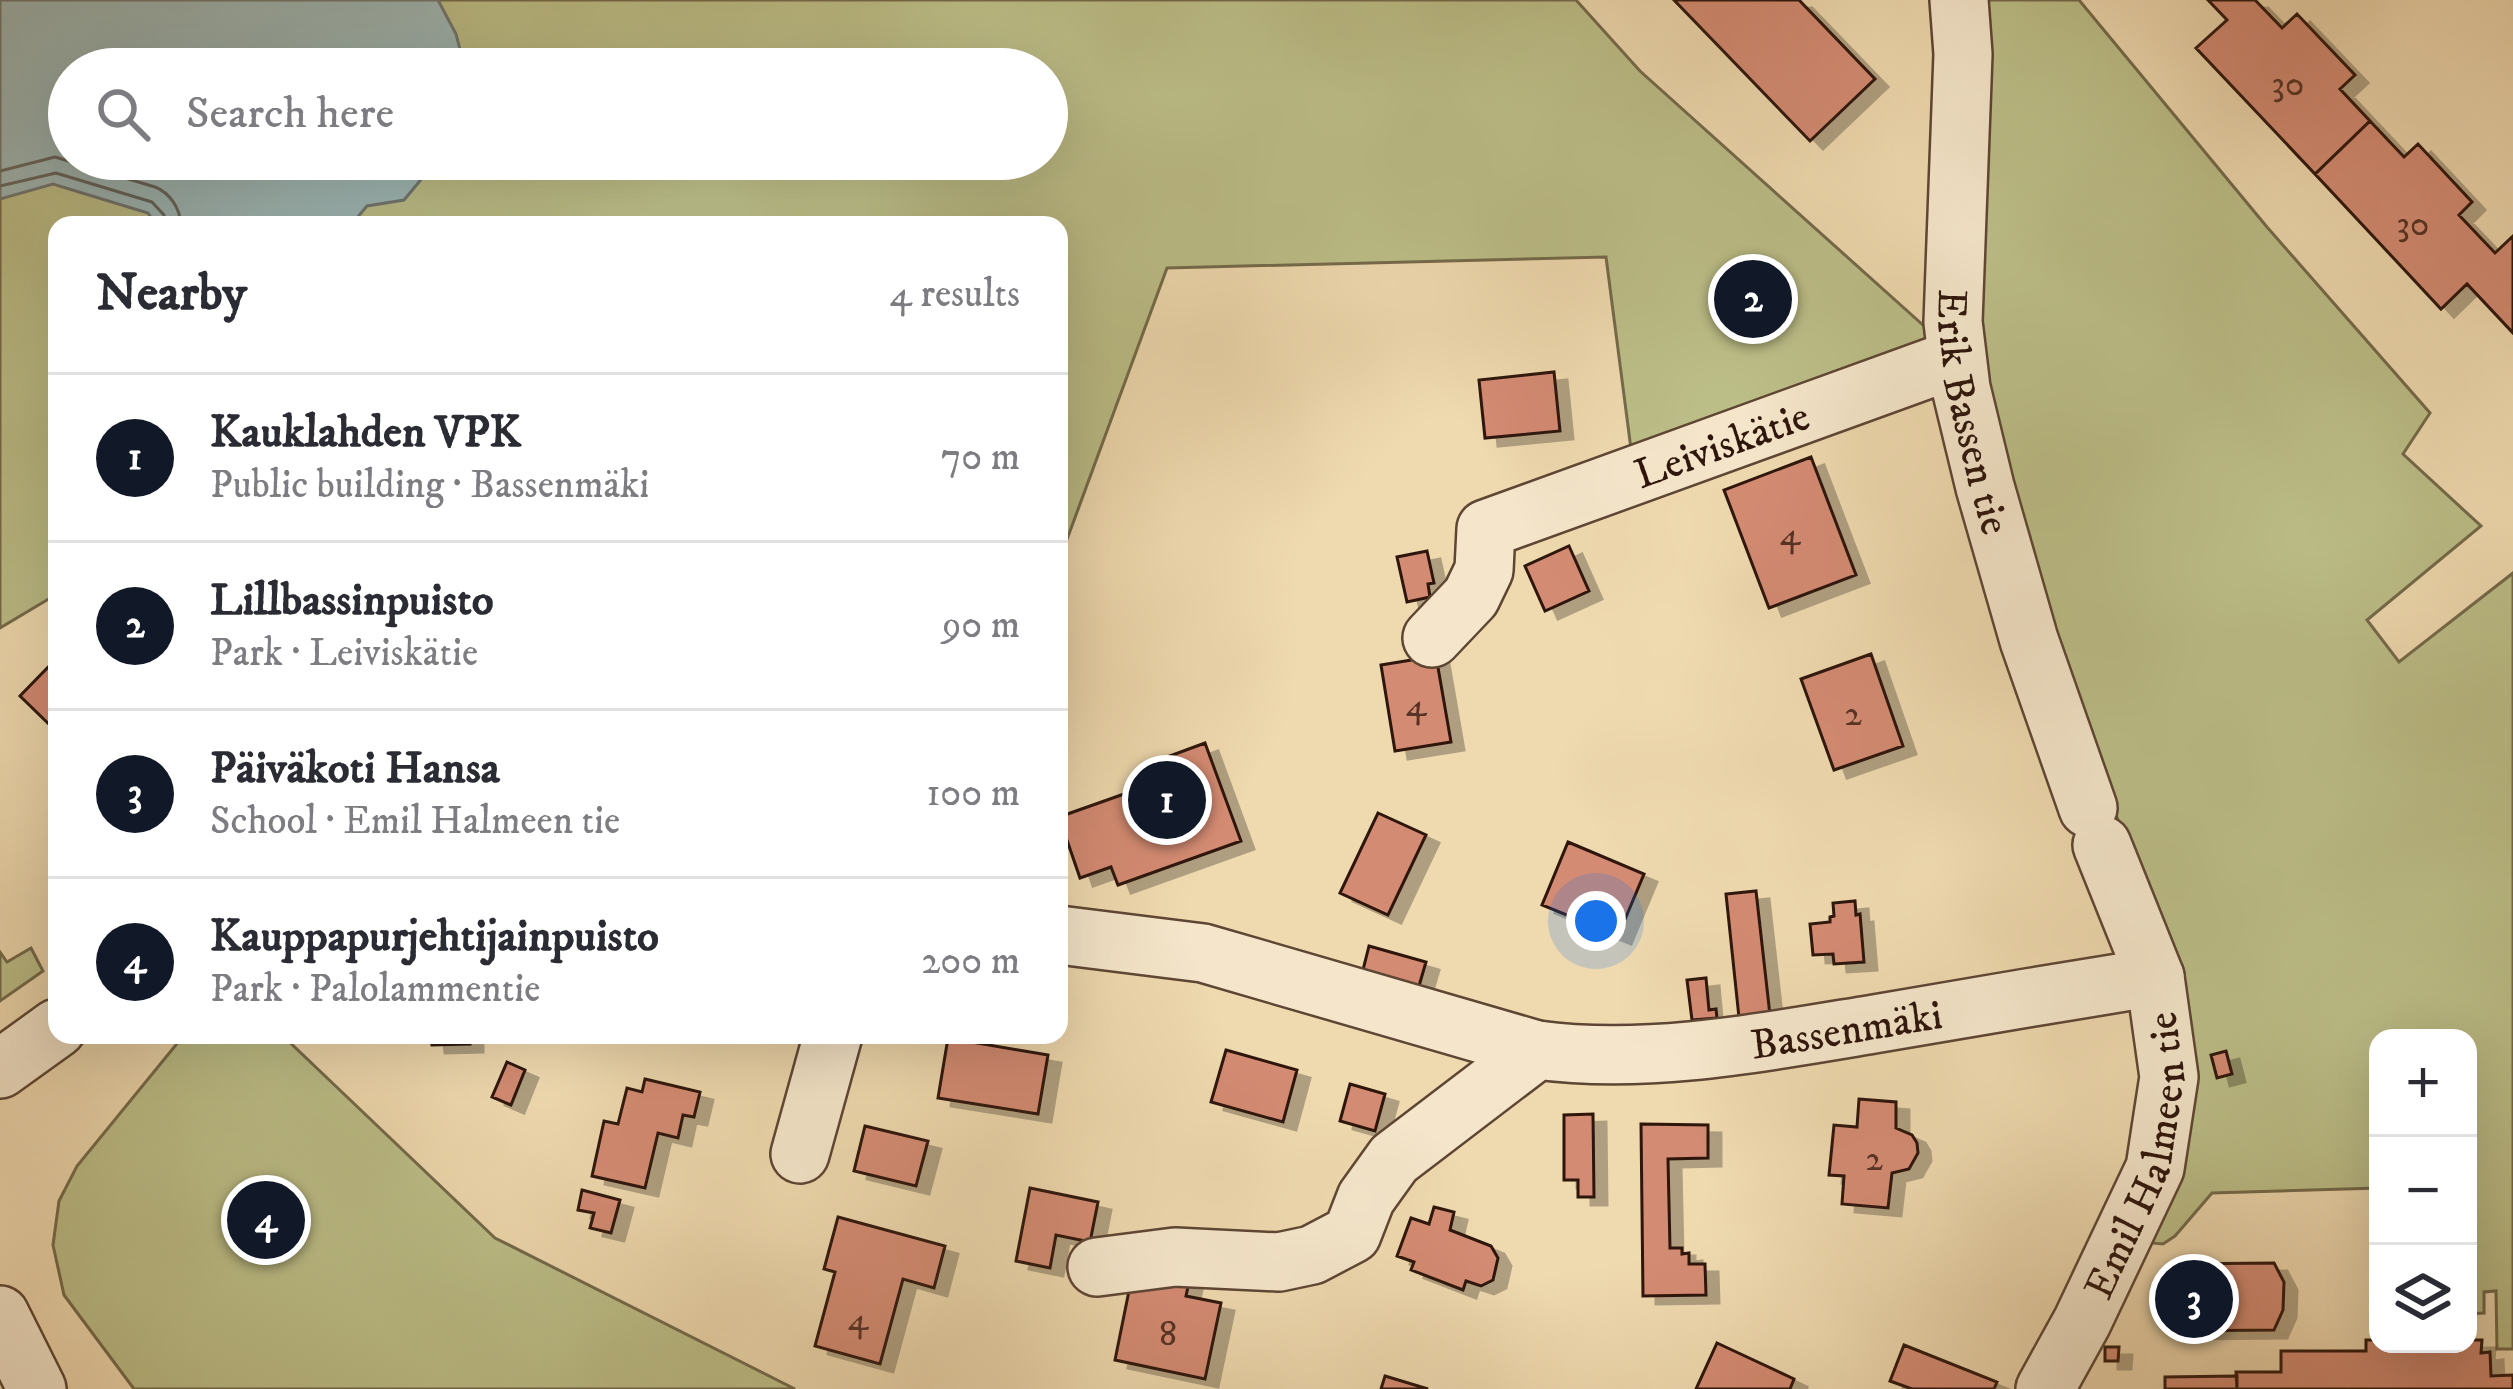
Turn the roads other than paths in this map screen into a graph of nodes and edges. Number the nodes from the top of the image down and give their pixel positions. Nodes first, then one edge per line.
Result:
1 (1959, 0) edge
2 (1955, 359) junction
3 (1432, 638) dead end
4 (2095, 826) joint
5 (1068, 936) edge
6 (2155, 977) junction
7 (48, 1034) edge
8 (831, 1044) edge
9 (1537, 1050) junction
10 (0, 1069) edge
11 (800, 1154) dead end
12 (1097, 1267) dead end
13 (0, 1315) edge
14 (37, 1389) edge
15 (2045, 1389) edge

1 - 2 street, Erik Bassen tie
2 - 3 street, Leiviskätie
2 - 4 street, Erik Bassen tie
4 - 6 street, Emil Halmeen tie
5 - 9 street, Bassenmäki
6 - 9 street, Bassenmäki
6 - 15 street, Emil Halmeen tie
7 - 10 street
8 - 11 street
9 - 12 street
13 - 14 street

